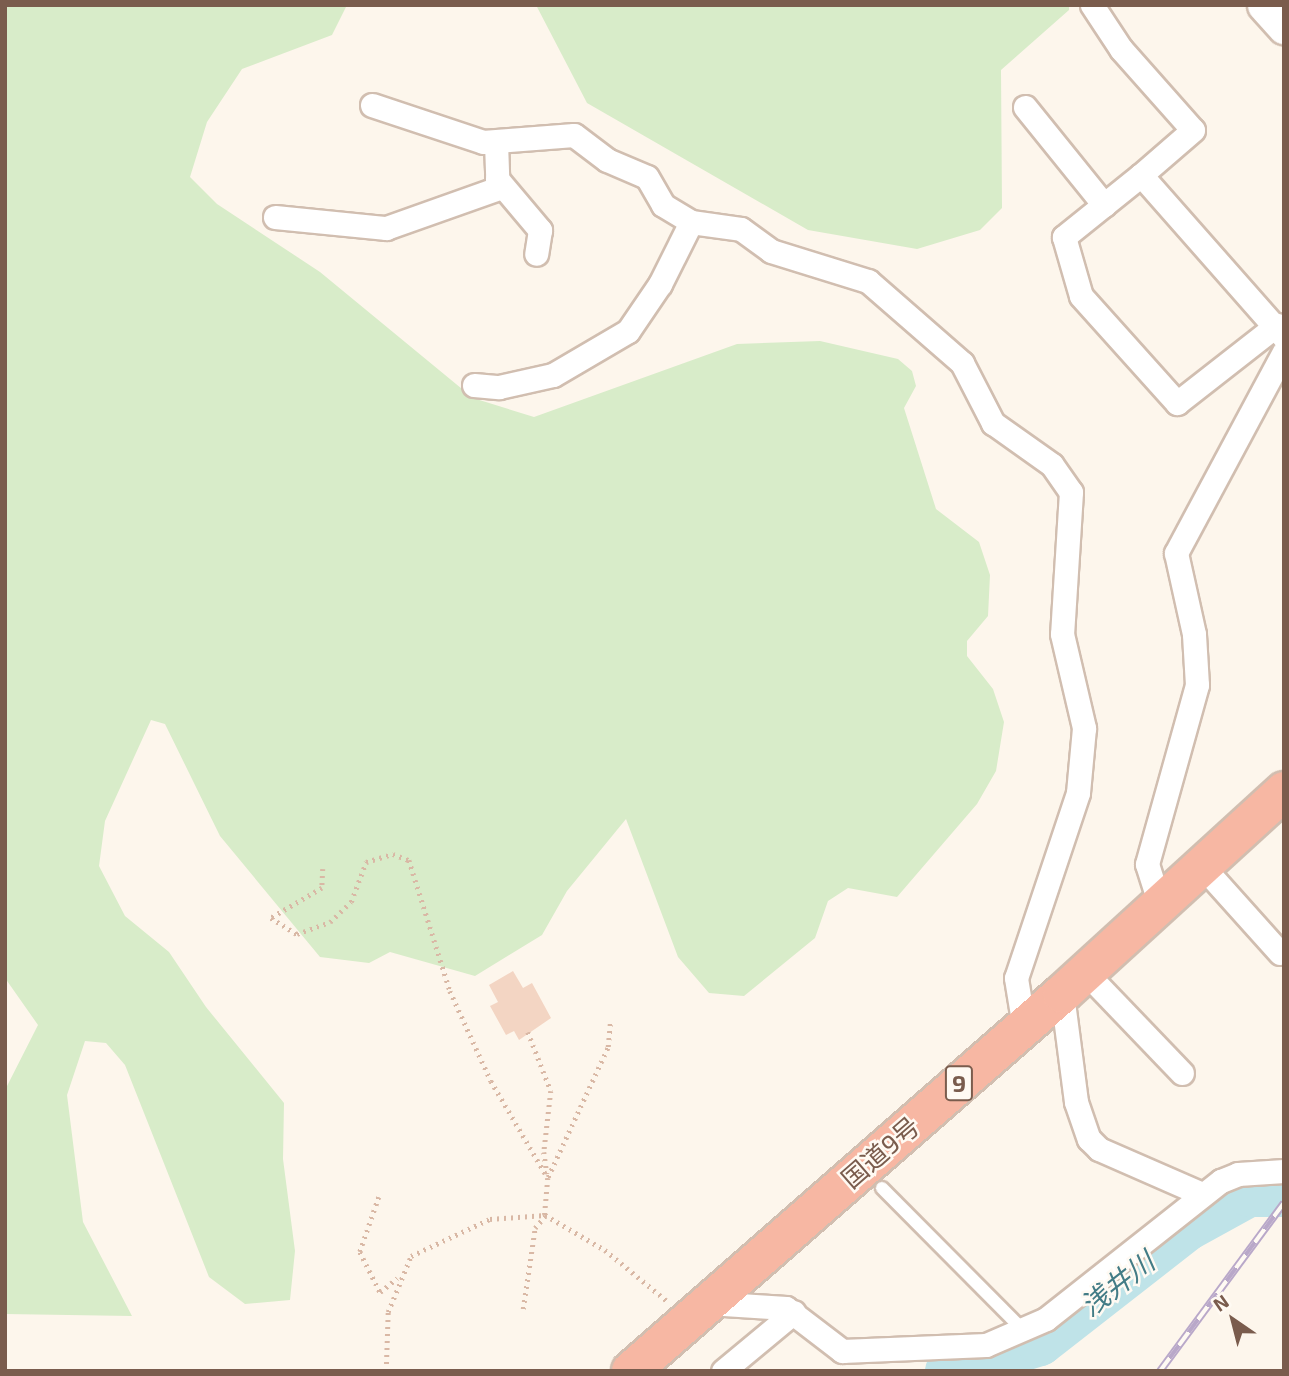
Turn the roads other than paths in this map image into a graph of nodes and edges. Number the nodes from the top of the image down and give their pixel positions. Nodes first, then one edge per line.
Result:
1 (1092, 5) edge
2 (1264, 5) edge
3 (1284, 27) edge
4 (372, 105) dead end
5 (1025, 107) dead end
6 (496, 142) junction
7 (1141, 175) junction
8 (502, 187) junction
9 (1104, 205) junction
10 (275, 218) dead end
11 (691, 222) junction
12 (536, 254) dead end
13 (1281, 331) edge
14 (1284, 352) edge
15 (474, 385) dead end
16 (1284, 791) edge
17 (1202, 866) junction
18 (1160, 905) junction
19 (1280, 953) dead end
20 (1074, 983) junction
21 (1024, 1027) junction
22 (1182, 1073) dead end
23 (1284, 1171) edge
24 (882, 1188) dead end
25 (1202, 1194) junction
26 (699, 1311) junction
27 (794, 1312) junction
28 (1024, 1331) junction
29 (844, 1363) edge
30 (631, 1371) edge
31 (723, 1371) edge

1 - 7 street
2 - 3 street
4 - 6 street
5 - 9 street
6 - 8 street
6 - 11 street
7 - 9 street
7 - 13 street
8 - 10 street
8 - 12 street
9 - 13 street
11 - 15 street
11 - 21 street
14 - 18 street
16 - 17 highway, 国道9号 / 9
17 - 18 highway, 国道9号 / 9
17 - 19 street
18 - 20 highway, 国道9号 / 9
20 - 21 highway, 国道9号 / 9
20 - 22 street
20 - 25 street
21 - 26 highway, 国道9号 / 9
23 - 25 street
24 - 28 lane
25 - 28 street
26 - 27 street
26 - 30 highway, 国道9号 / 9
27 - 29 street
27 - 31 street
28 - 29 street

